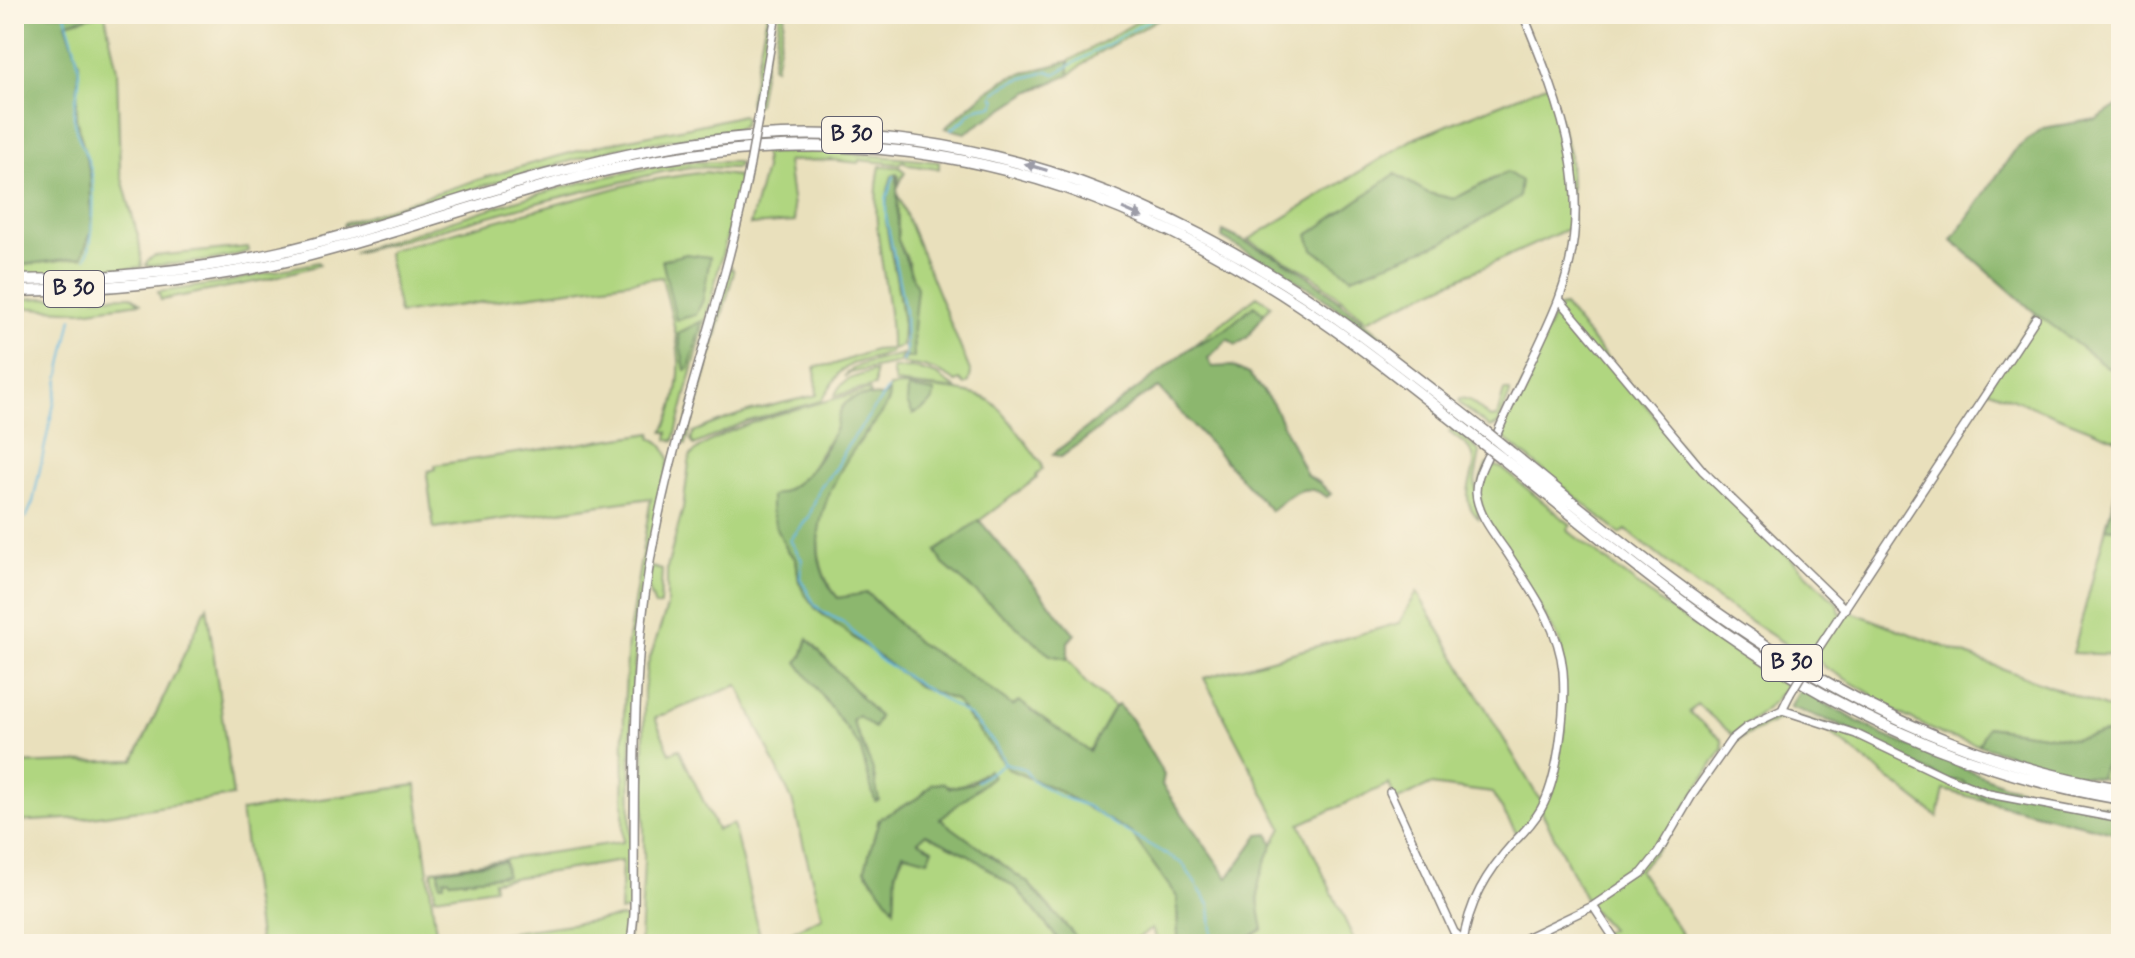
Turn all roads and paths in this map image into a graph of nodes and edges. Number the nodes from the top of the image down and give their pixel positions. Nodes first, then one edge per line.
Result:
1 (776, 14) edge
2 (1523, 14) edge
3 (14, 280) edge
4 (133, 280) junction
5 (14, 291) edge
6 (1559, 299) junction
7 (2036, 318) dead end
8 (1488, 436) junction
9 (1506, 455) junction
10 (1487, 457) dead end
11 (1845, 609) junction
12 (1782, 710) junction
13 (2121, 789) edge
14 (1390, 792) dead end
15 (2121, 799) edge
16 (2121, 819) edge
17 (1593, 906) junction
18 (1528, 941) edge
19 (1463, 942) edge
20 (631, 944) edge
21 (1513, 944) edge
22 (1618, 944) edge

1 - 20 street, bridge
2 - 6 street
3 - 4 highway, B 30
4 - 5 highway, B 30
4 - 8 highway, B 30
6 - 8 street
6 - 11 street
7 - 11 street
8 - 9 highway, B 30, bridge
9 - 13 highway, B 30
9 - 15 highway, B 30
10 - 19 street
11 - 12 street, bridge
12 - 16 street
12 - 17 street
14 - 19 street
17 - 18 street
17 - 22 street
18 - 21 street

